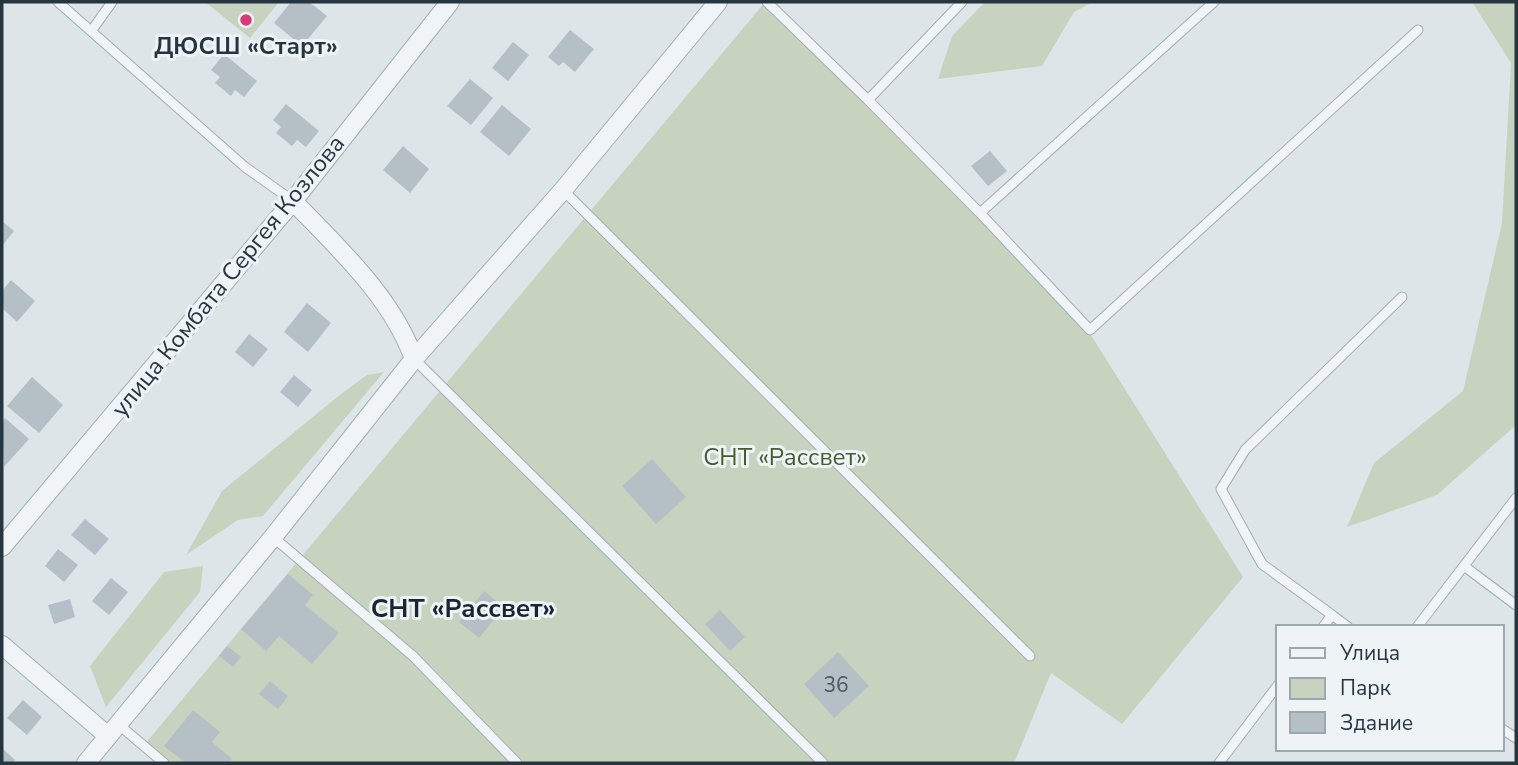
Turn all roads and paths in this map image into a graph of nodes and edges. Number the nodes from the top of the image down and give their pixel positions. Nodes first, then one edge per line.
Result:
1 (58, 2) edge
2 (112, 2) edge
3 (450, 2) edge
4 (718, 2) edge
5 (767, 2) edge
6 (962, 2) edge
7 (1214, 2) edge
8 (92, 30) junction
9 (1418, 30) dead end
10 (868, 100) junction
11 (562, 190) junction
12 (293, 201) junction
13 (980, 213) junction
14 (1402, 297) dead end
15 (414, 359) junction
16 (1516, 498) edge
17 (273, 537) junction
18 (2, 547) edge
19 (1464, 566) junction
20 (1516, 606) edge
21 (1332, 615) junction
22 (1324, 625) edge
23 (1345, 625) edge
24 (1419, 625) edge
25 (2, 645) edge
26 (1030, 656) dead end
27 (1276, 688) edge
28 (113, 730) junction
29 (86, 763) edge
30 (164, 763) edge
31 (517, 763) edge
32 (823, 763) edge
33 (1219, 763) edge

1 - 8 lane
2 - 8 lane
3 - 12 street, улица Комбата Сергея Козлова
4 - 11 street
5 - 10 lane
6 - 10 lane
7 - 13 lane
8 - 12 lane
9 - 13 lane
10 - 13 lane
11 - 15 street
11 - 26 lane
12 - 15 street
12 - 18 street, улица Комбата Сергея Козлова
14 - 21 lane
15 - 17 street
15 - 32 lane
16 - 19 lane
17 - 28 street
17 - 31 lane
19 - 20 lane
19 - 24 lane
21 - 22 lane
21 - 23 lane
25 - 28 street
27 - 33 lane
28 - 29 street
28 - 30 lane

